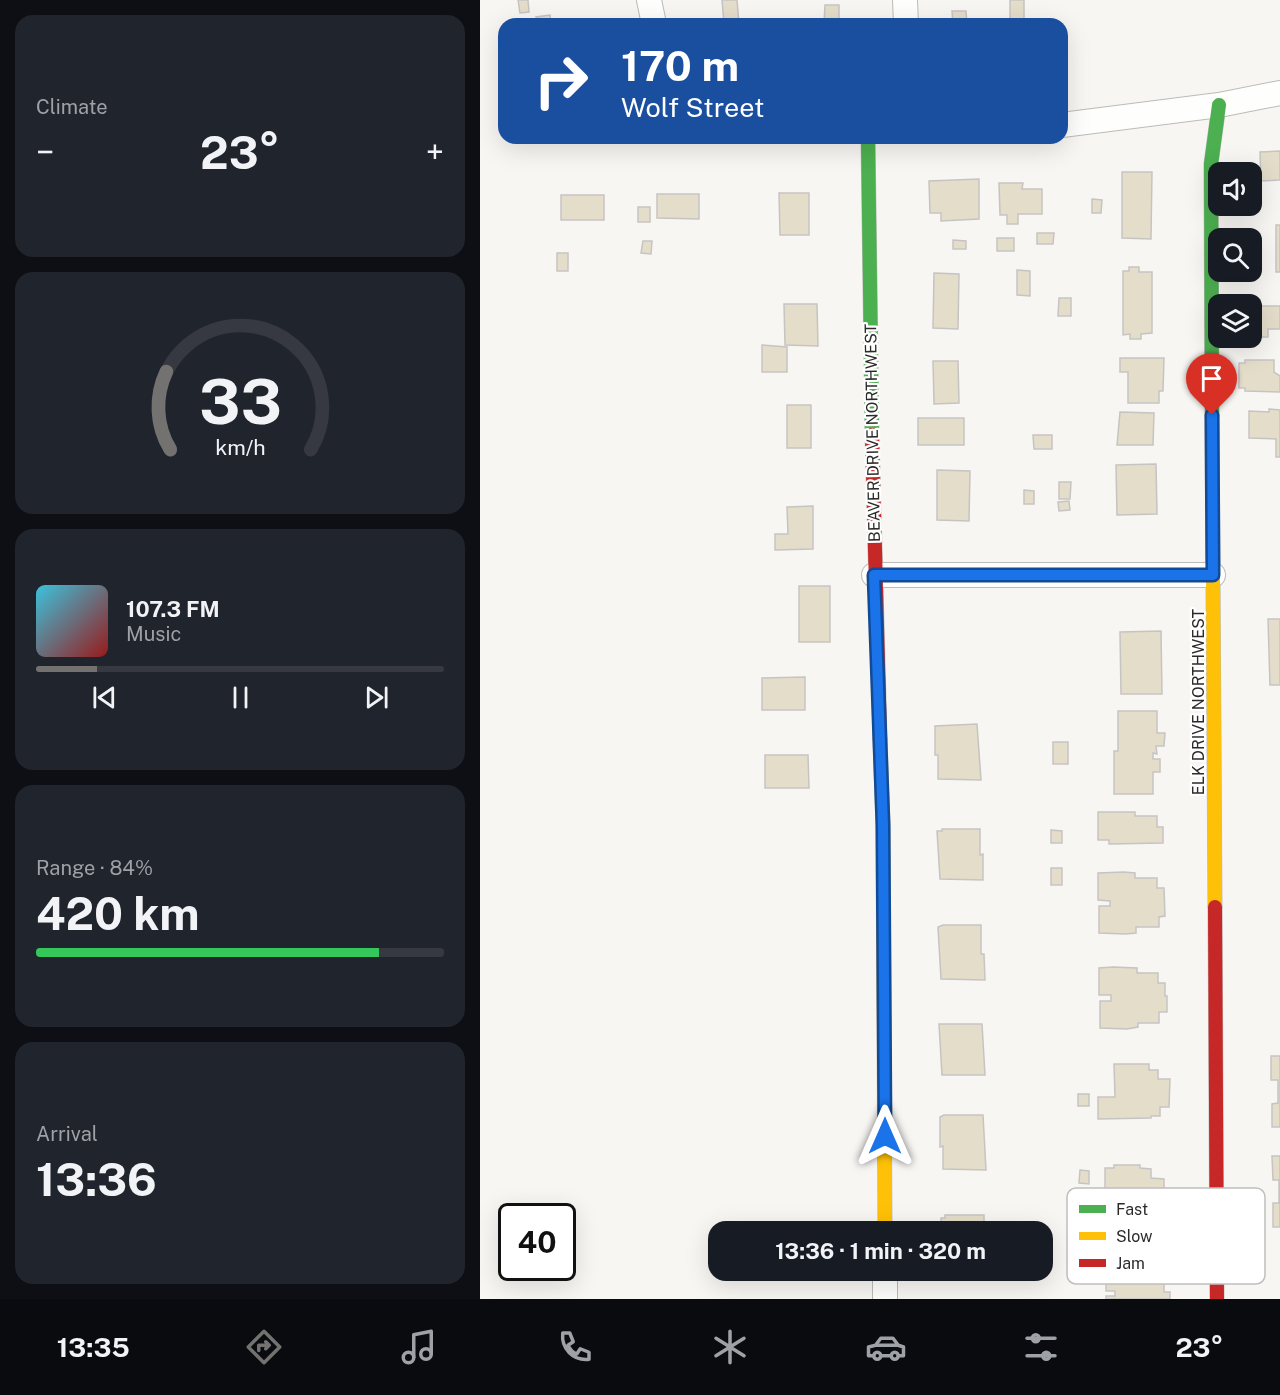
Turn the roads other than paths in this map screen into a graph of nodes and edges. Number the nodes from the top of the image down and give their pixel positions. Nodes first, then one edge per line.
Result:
1 (650, 0) edge
2 (905, 0) edge
3 (653, 18) edge
4 (906, 18) edge
5 (1280, 93) edge
6 (1219, 105) junction
7 (1068, 124) edge
8 (868, 144) edge
9 (874, 575) junction
10 (1213, 575) junction
11 (1216, 1188) edge
12 (885, 1221) edge
13 (885, 1281) edge
14 (1217, 1284) edge
15 (885, 1299) edge
16 (1217, 1299) edge

1 - 3 street
2 - 4 street
5 - 6 street
6 - 7 street
6 - 10 street, ELK DRIVE NORTHWEST
8 - 9 street, BEAVER DRIVE NORTHWEST
9 - 10 street
9 - 12 street, BEAVER DRIVE NORTHWEST
10 - 11 street, ELK DRIVE NORTHWEST
13 - 15 street
14 - 16 street, ELK DRIVE NORTHWEST

